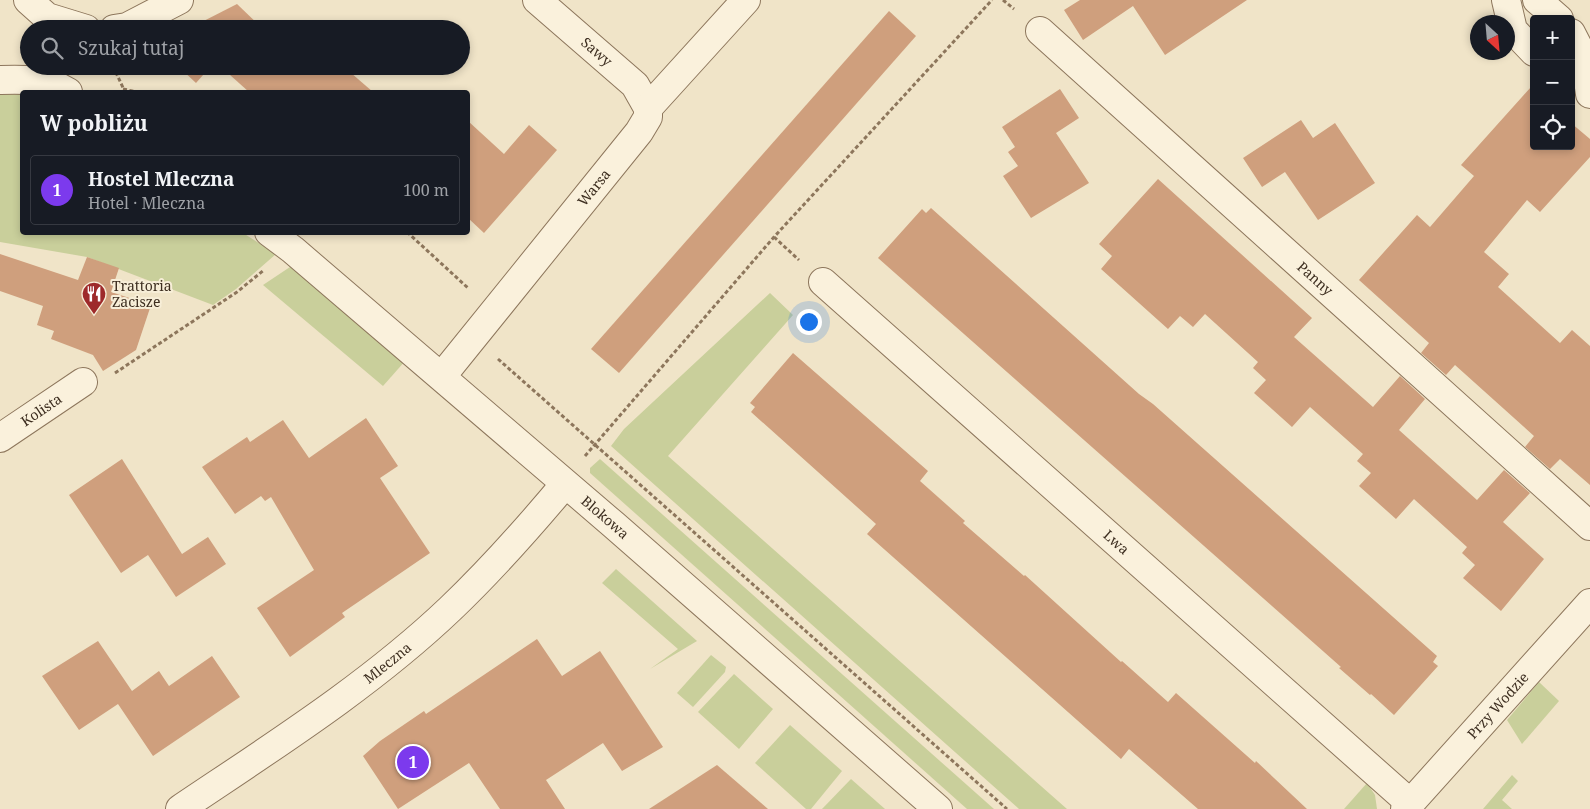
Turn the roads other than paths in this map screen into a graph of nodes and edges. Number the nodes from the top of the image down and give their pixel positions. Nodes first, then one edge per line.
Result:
1 (28, 0) edge
2 (179, 0) edge
3 (538, 0) edge
4 (746, 0) edge
5 (1506, 0) edge
6 (1537, 0) edge
7 (1554, 15) edge
8 (56, 20) edge
9 (140, 20) edge
10 (1040, 31) dead end
11 (1575, 41) edge
12 (1530, 48) edge
13 (0, 80) edge
14 (63, 90) edge
15 (1575, 90) edge
16 (1590, 94) edge
17 (1590, 104) edge
18 (648, 108) junction
19 (273, 235) edge
20 (823, 282) dead end
21 (442, 376) junction
22 (83, 382) road end
23 (0, 438) edge
24 (566, 484) junction
25 (1590, 526) edge
26 (1590, 602) edge
27 (1408, 806) edge
28 (180, 809) edge
29 (938, 809) edge

1 - 8 street
2 - 9 street
3 - 18 street, Sawy
4 - 18 street, Warsa
5 - 12 street
6 - 7 street
10 - 25 street, Panny
11 - 16 street
13 - 14 street
15 - 17 street
18 - 21 street, Warsa
19 - 21 street, Blokowa
20 - 27 street, Lwa
21 - 24 street, Blokowa
22 - 23 street, Kolista
24 - 28 street, Mleczna
24 - 29 street, Blokowa
26 - 27 street, Przy Wodzie

